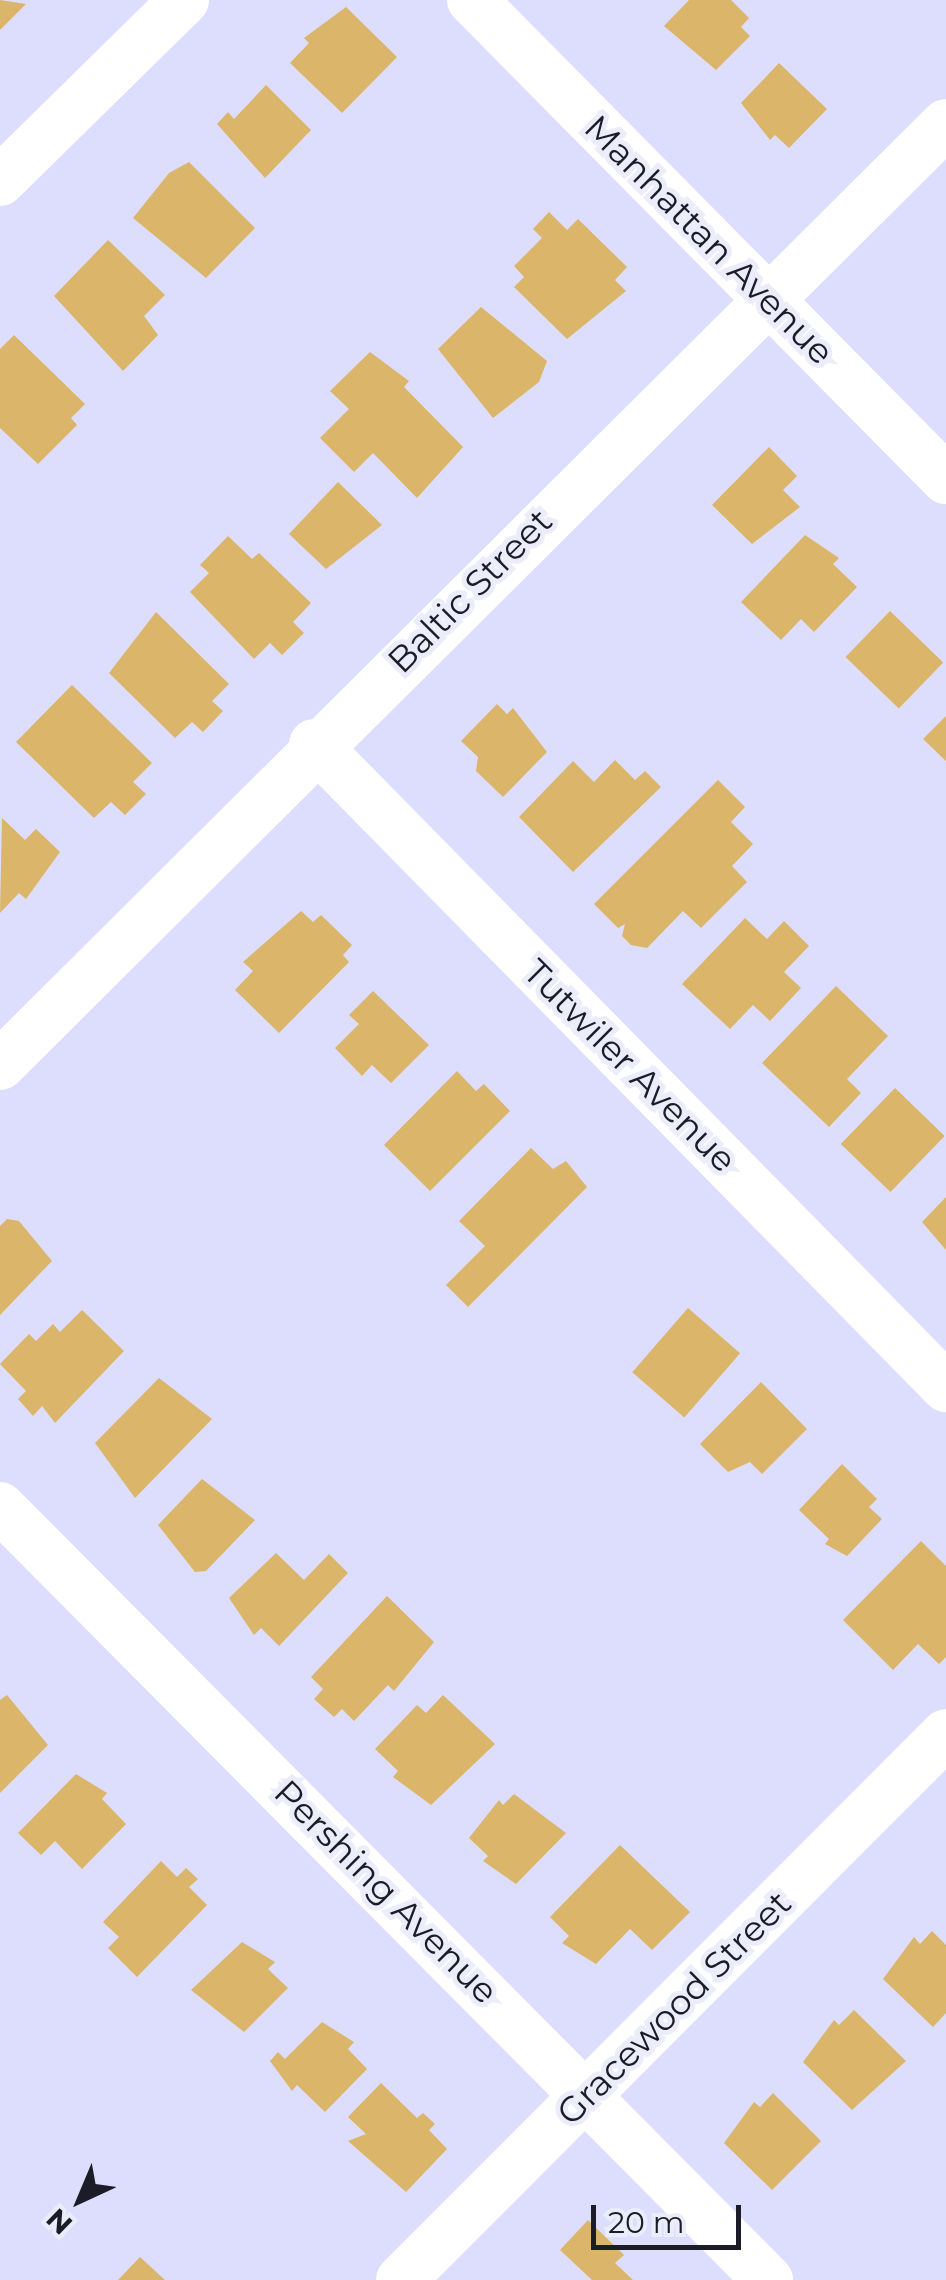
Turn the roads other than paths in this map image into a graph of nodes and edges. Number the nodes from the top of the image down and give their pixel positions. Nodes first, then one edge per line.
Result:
1 (184, 0) edge
2 (472, 0) edge
3 (946, 124) edge
4 (0, 182) edge
5 (767, 299) junction
6 (946, 480) edge
7 (314, 744) junction
8 (0, 1065) edge
9 (946, 1387) edge
10 (0, 1507) edge
11 (946, 1734) edge
12 (589, 2094) junction
13 (401, 2280) edge
14 (768, 2280) edge

1 - 4 street
2 - 5 street, Manhattan Avenue
3 - 5 street, Baltic Street
5 - 6 street, Manhattan Avenue
5 - 7 street, Baltic Street
7 - 8 street, Baltic Street
7 - 9 street, Tutwiler Avenue
10 - 12 street, Pershing Avenue
11 - 12 street, Gracewood Street
12 - 13 street, Gracewood Street
12 - 14 street, Pershing Avenue

